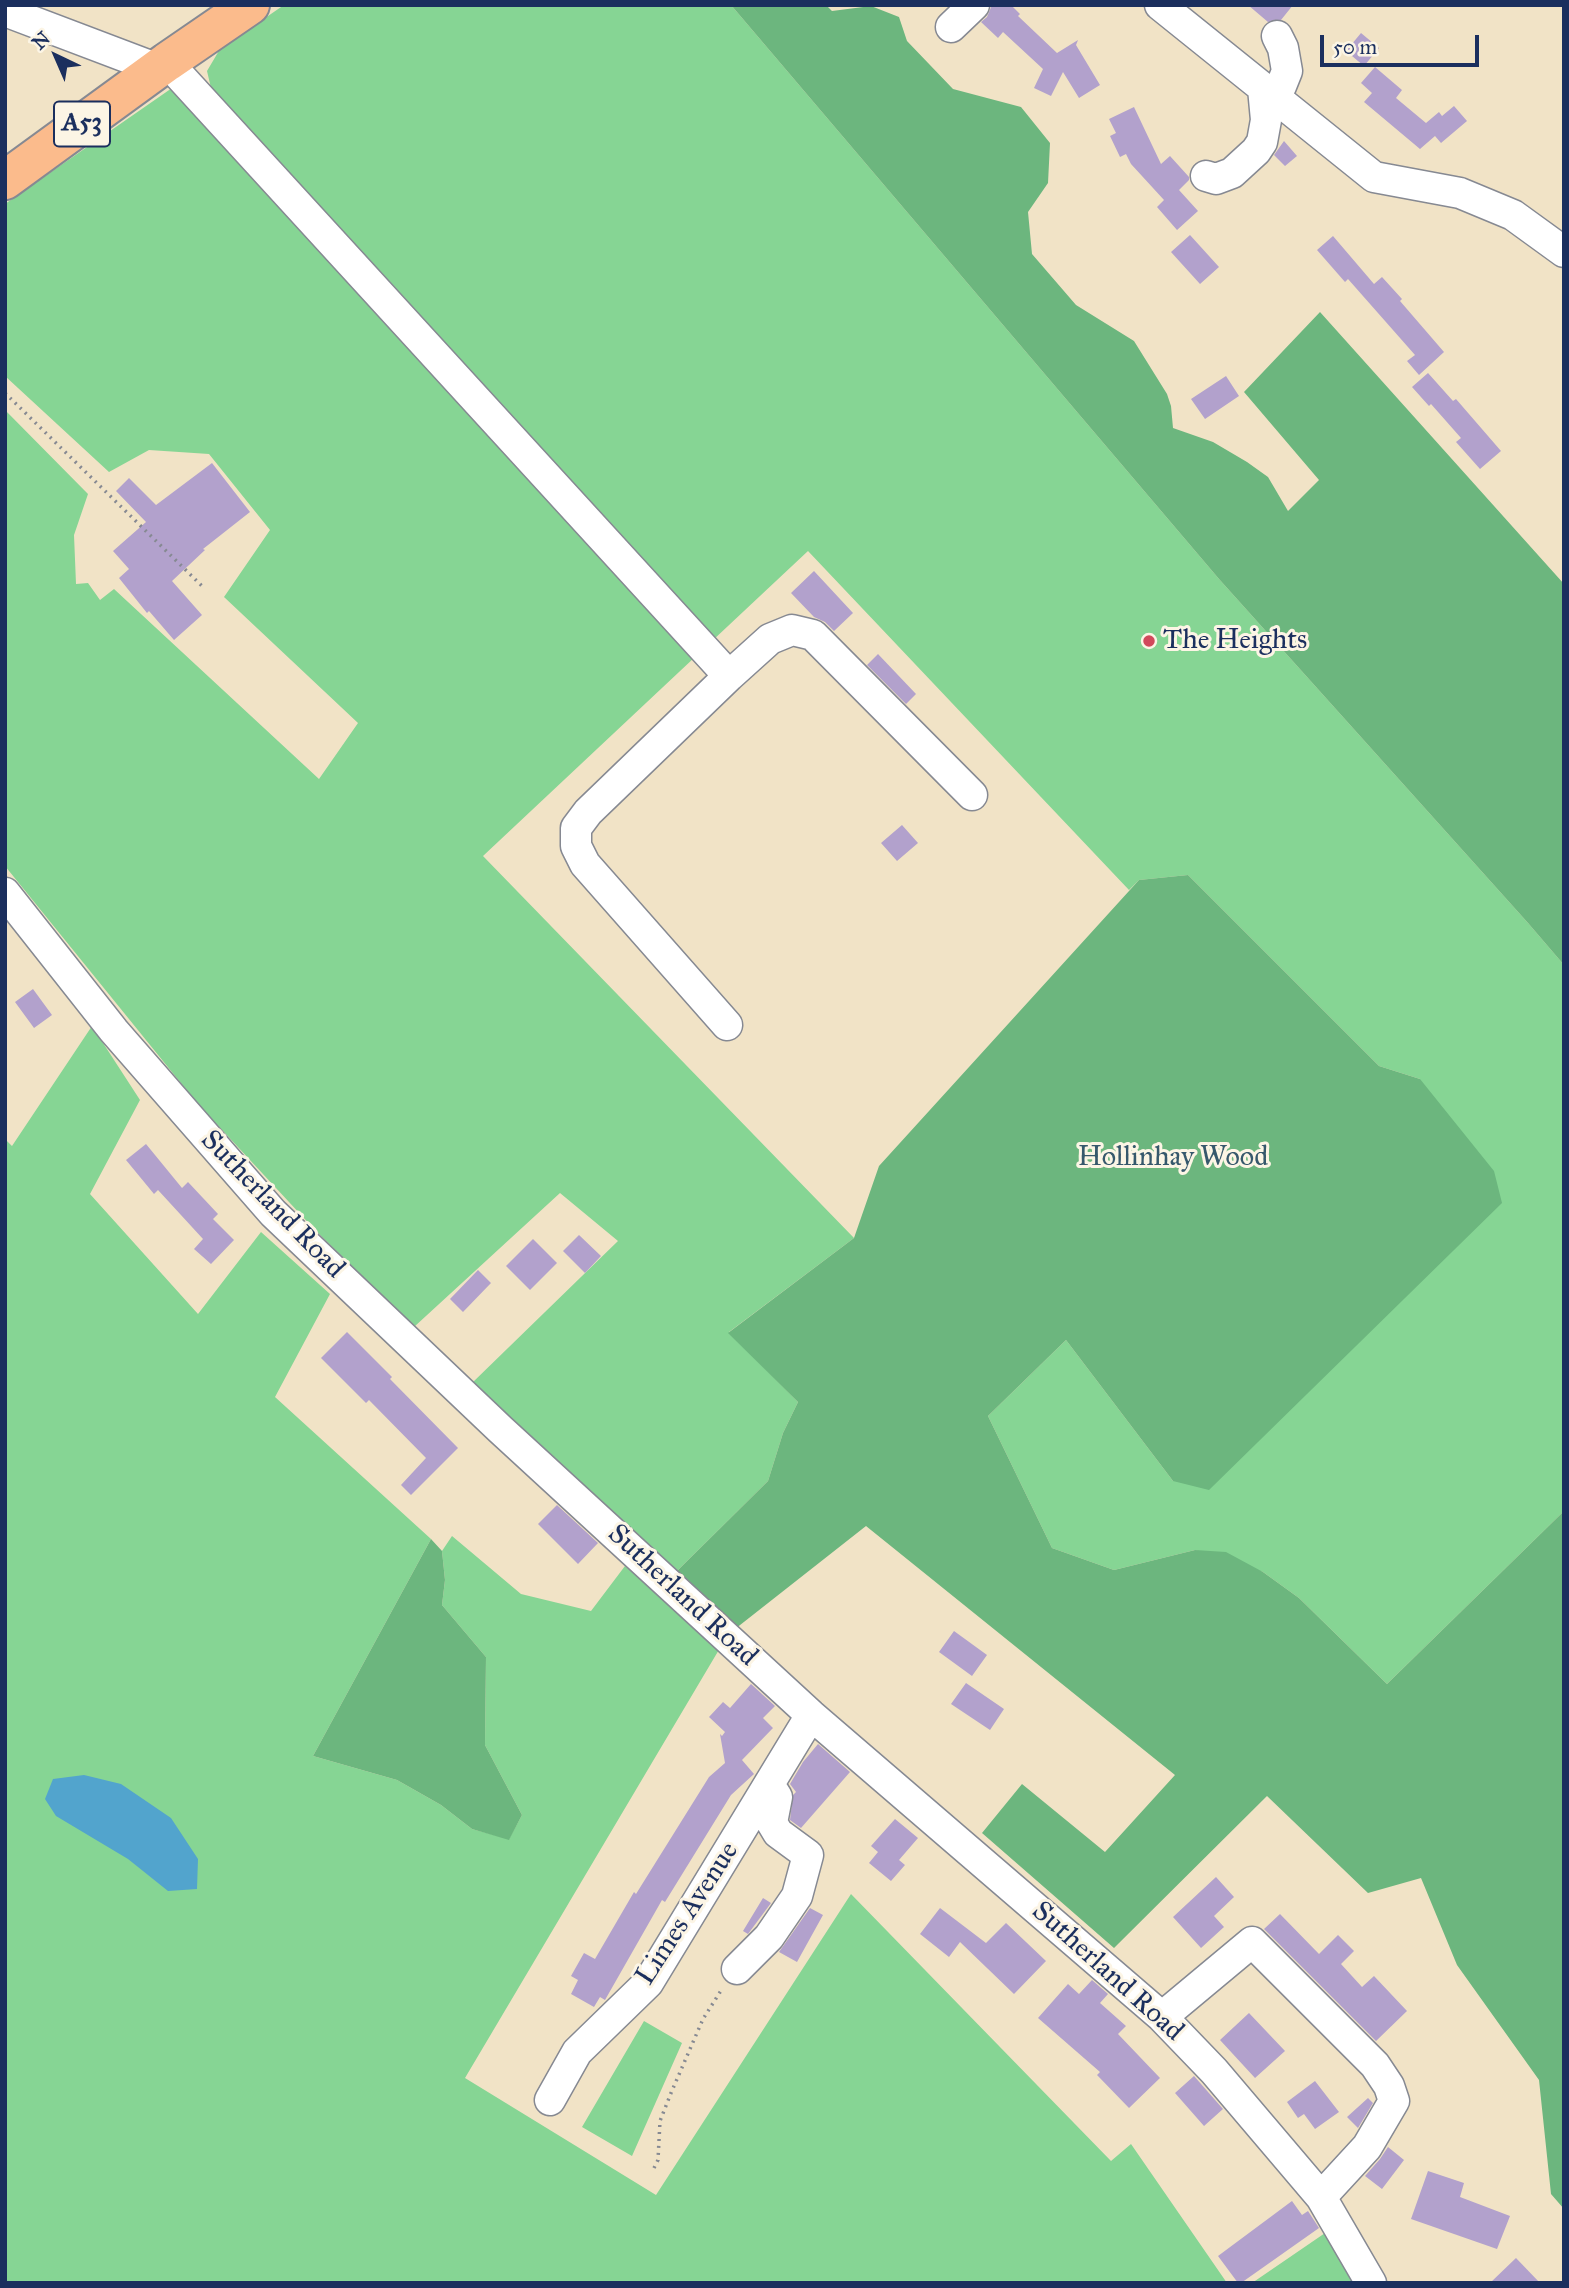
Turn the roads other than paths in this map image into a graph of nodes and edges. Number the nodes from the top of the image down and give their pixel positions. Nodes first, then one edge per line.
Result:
1 (250, 5) edge
2 (974, 5) edge
3 (1160, 5) edge
4 (5, 11) edge
5 (951, 27) dead end
6 (1277, 36) dead end
7 (163, 65) junction
8 (1268, 92) junction
9 (1206, 176) dead end
10 (5, 180) edge
11 (1564, 252) edge
12 (729, 676) junction
13 (972, 795) dead end
14 (5, 893) edge
15 (727, 1025) dead end
16 (811, 1715) junction
17 (769, 1784) junction
18 (737, 1969) road end
19 (1162, 2017) junction
20 (550, 2100) dead end
21 (1321, 2197) junction
22 (1371, 2283) edge

1 - 7 highway, A53
2 - 5 street
3 - 8 street
4 - 7 street
6 - 8 street
7 - 10 highway, A53
7 - 12 street
8 - 9 street
8 - 11 street
12 - 13 street
12 - 15 street
14 - 16 street, Sutherland Road
16 - 17 street, Limes Avenue
16 - 19 street, Sutherland Road
17 - 18 street
17 - 20 street, Limes Avenue
19 - 21 street, Sutherland Road
19 - 21 street
21 - 22 street, Sutherland Road

